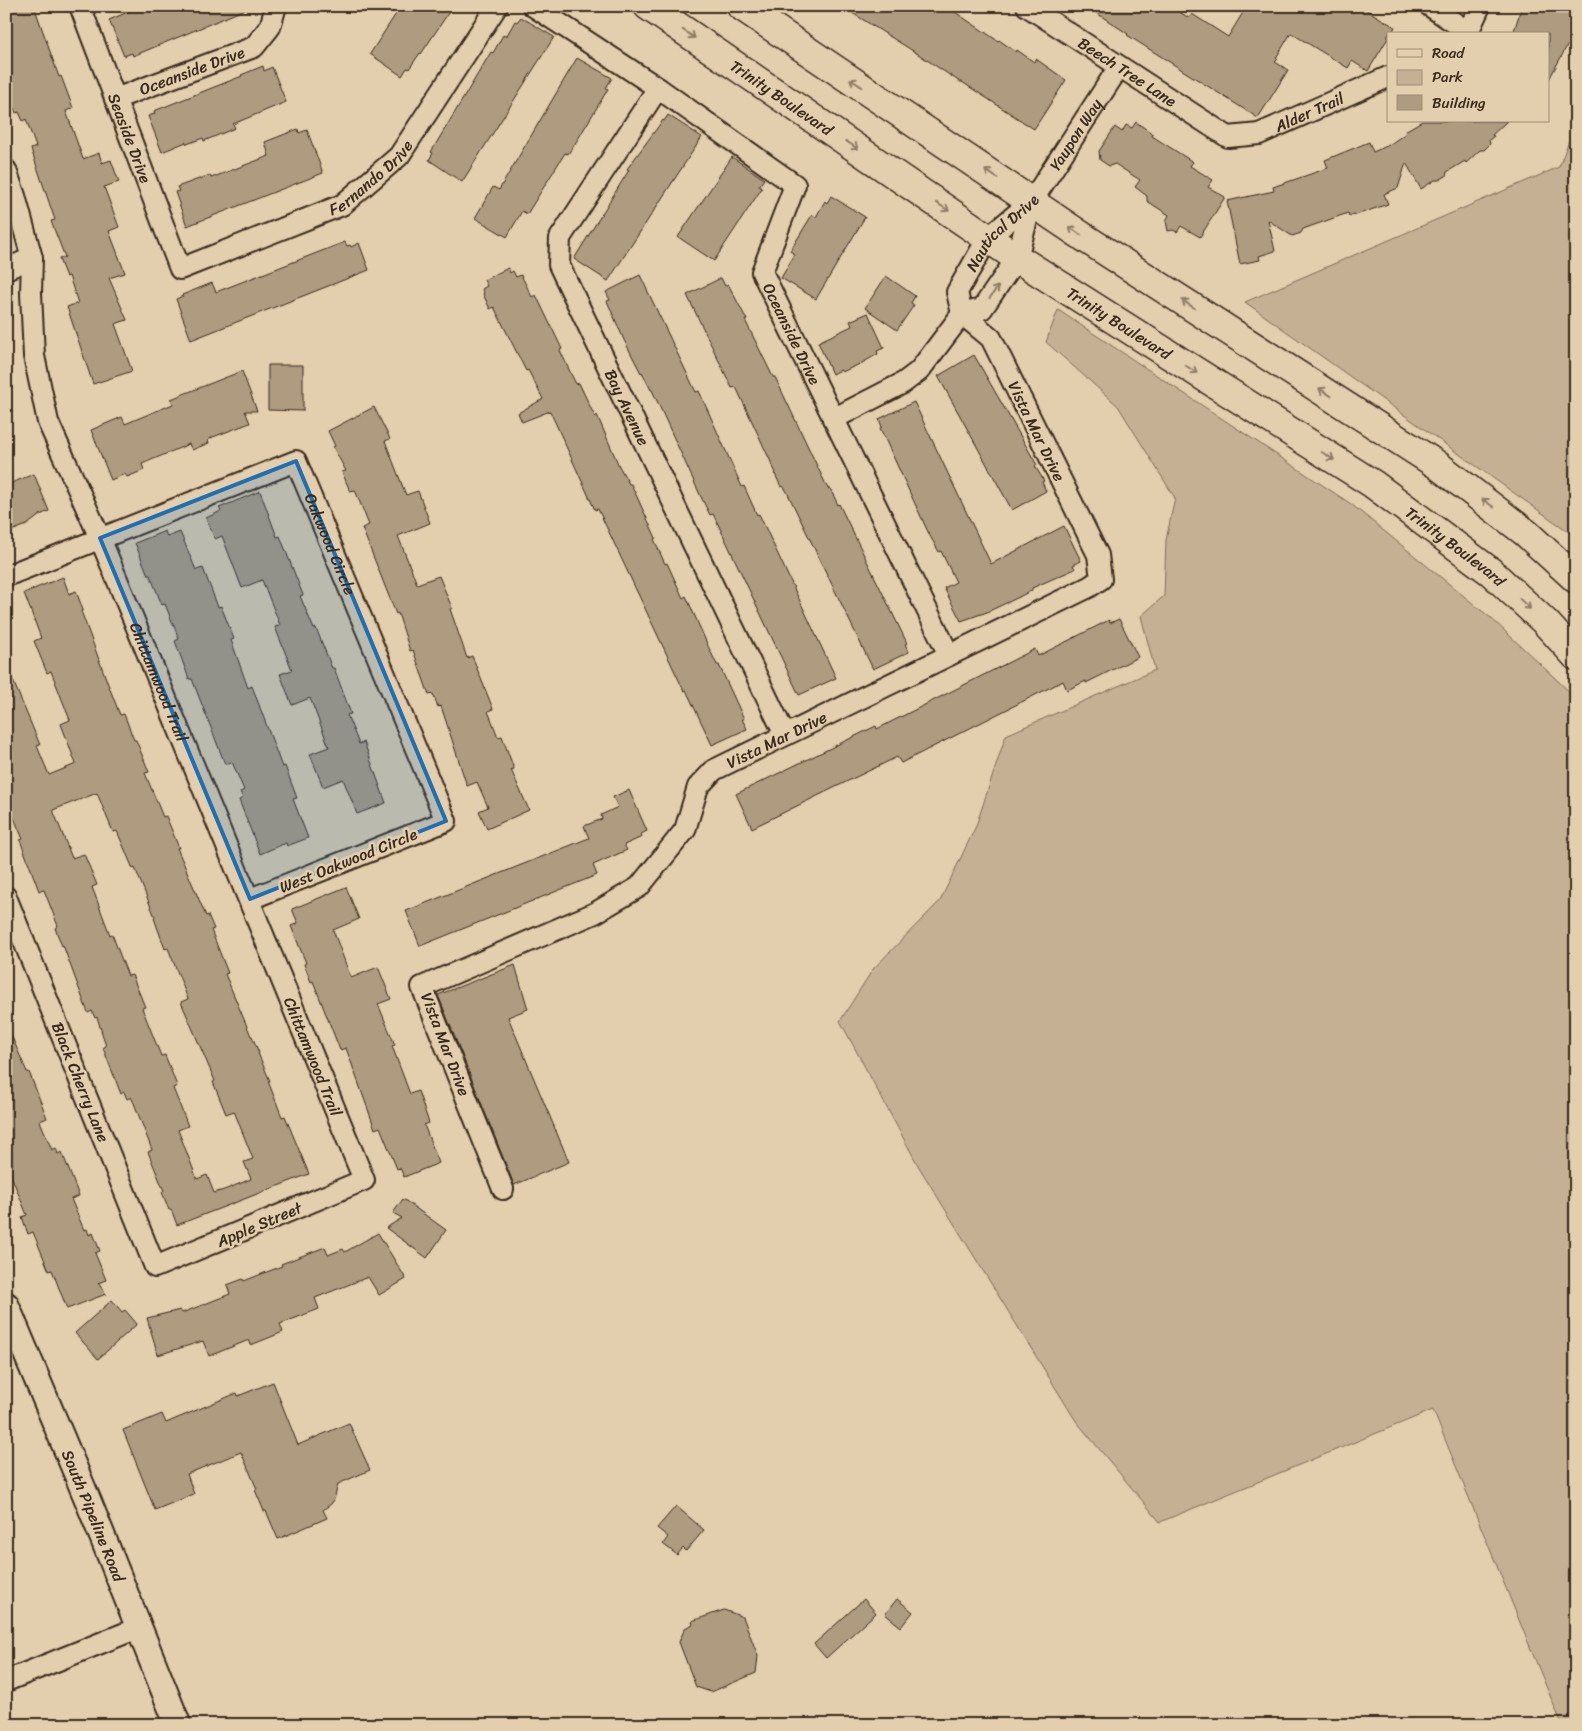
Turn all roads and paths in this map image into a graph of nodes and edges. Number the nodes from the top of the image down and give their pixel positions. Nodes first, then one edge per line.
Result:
1 (80, 6) edge
2 (276, 6) edge
3 (497, 6) edge
4 (533, 6) edge
5 (648, 6) edge
6 (741, 6) edge
7 (1027, 6) edge
8 (1430, 6) edge
9 (1480, 6) edge
10 (1465, 32) edge
11 (1467, 32) edge
12 (1119, 67) junction
13 (1387, 77) edge
14 (658, 88) junction
15 (115, 99) junction
16 (1228, 137) joint
17 (6, 170) edge
18 (1032, 201) junction
19 (988, 238) junction
20 (32, 258) junction
21 (1017, 258) junction
22 (6, 269) edge
23 (180, 269) joint
24 (962, 314) junction
25 (833, 419) junction
26 (100, 538) junction
27 (6, 576) edge
28 (1576, 579) edge
29 (1567, 646) edge
30 (949, 655) junction
31 (785, 735) junction
32 (446, 821) joint
33 (6, 897) edge
34 (250, 899) junction
35 (364, 1180) joint
36 (503, 1189) dead end
37 (155, 1267) joint
38 (8, 1316) edge
39 (138, 1628) junction
40 (6, 1681) edge
41 (178, 1725) edge

1 - 15 street, Seaside Drive
2 - 15 street, Oceanside Drive
3 - 23 street, Fernando Drive
4 - 14 street, Oceanside Drive
5 -> 19 main road, Trinity Boulevard
18 -> 6 main road
7 - 12 street, Beech Tree Lane
8 - 10 street
9 - 11 street
12 - 16 street, Beech Tree Lane
12 - 18 street, Yaupon Way
13 - 16 street, Alder Trail
14 - 25 street, Oceanside Drive
14 - 31 street, Bay Avenue
15 - 23 street, Seaside Drive
17 - 20 street, Chittamwood Trail
18 - 19 street, Nautical Drive
18 - 21 street, Nautical Drive
28 -> 18 main road
19 - 21 main road, Trinity Boulevard
19 - 24 street, Nautical Drive
20 - 22 street
20 - 26 street, Chittamwood Trail
24 -> 21 street, Nautical Drive
21 -> 29 main road, Trinity Boulevard
24 - 25 street
24 - 30 street, Vista Mar Drive
25 - 30 street, Oceanside Drive
26 - 27 street
26 - 32 street, Oakwood Circle
26 - 34 street, Chittamwood Trail
30 - 31 street, Vista Mar Drive
31 - 36 street, Vista Mar Drive
32 - 34 street, West Oakwood Circle
33 - 37 street, Black Cherry Lane
34 - 35 street, Chittamwood Trail
35 - 37 street, Apple Street
38 - 39 street, South Pipeline Road
39 - 40 street
39 - 41 street, South Pipeline Road

